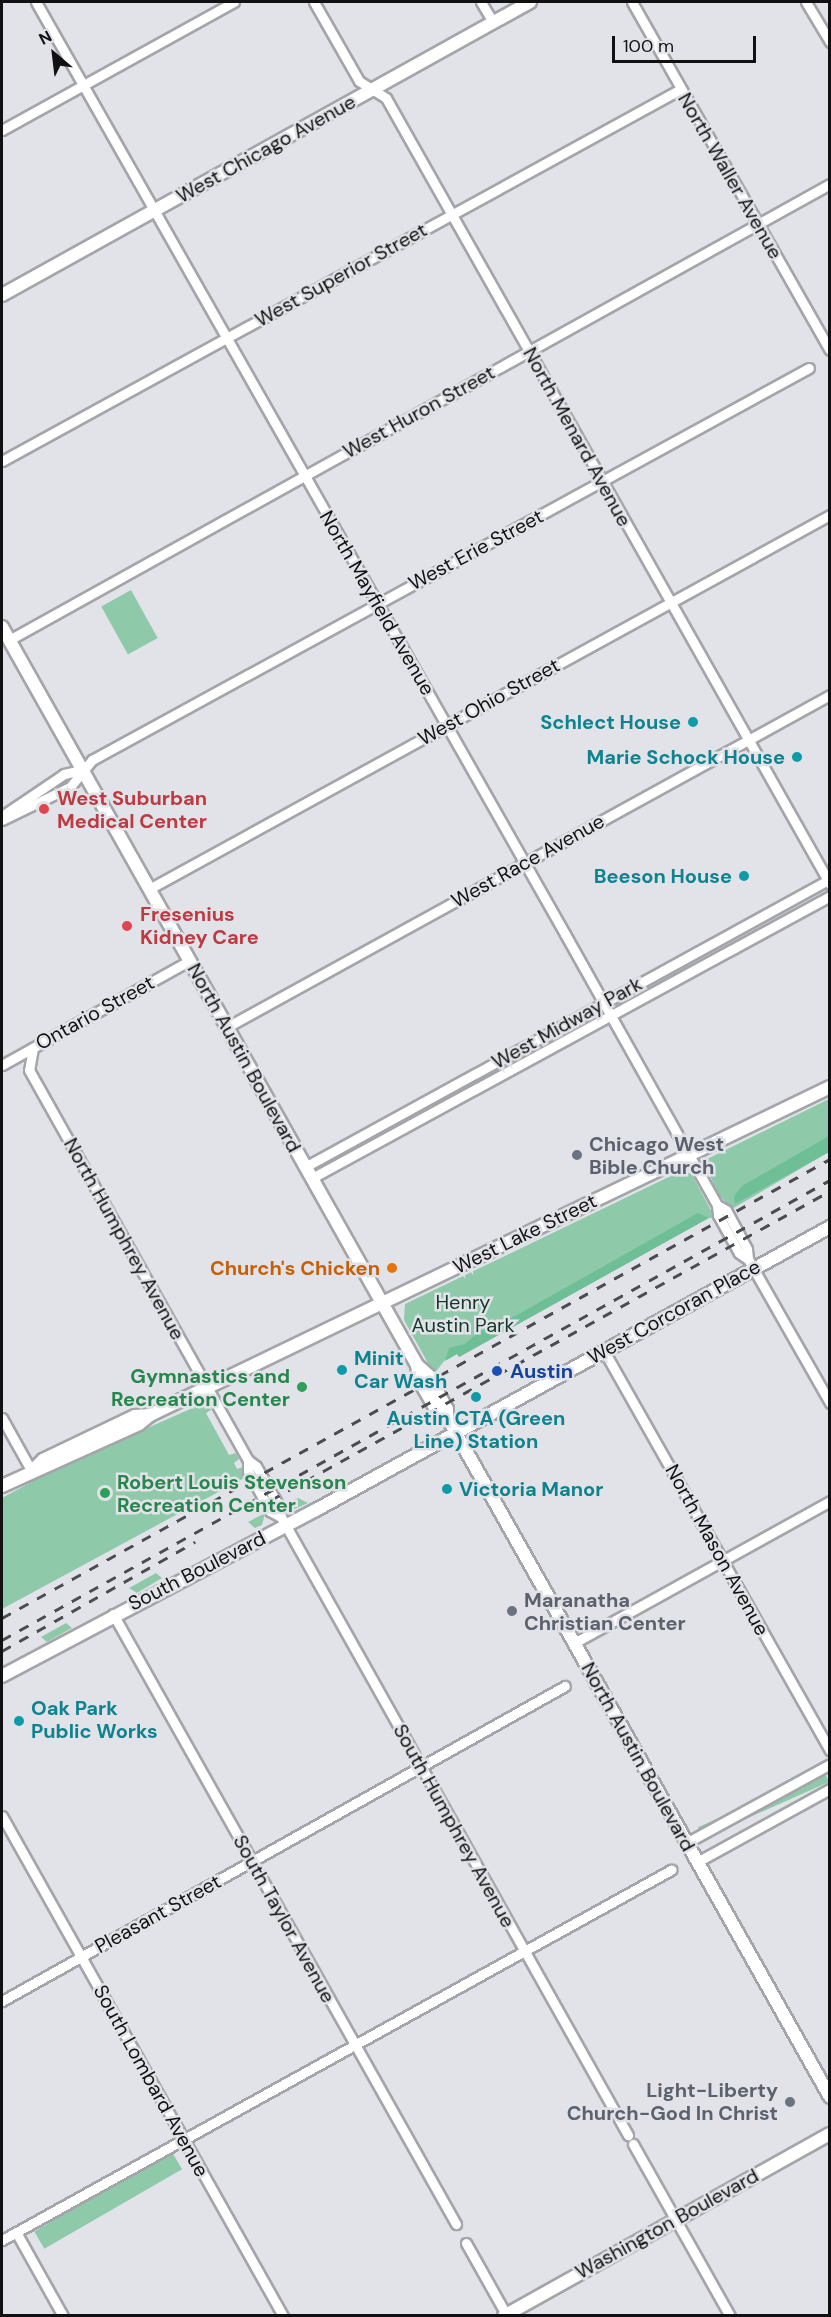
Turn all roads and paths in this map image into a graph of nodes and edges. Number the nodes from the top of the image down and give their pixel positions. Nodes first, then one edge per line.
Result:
1 (36, 2) edge
2 (234, 2) edge
3 (314, 2) edge
4 (481, 2) edge
5 (530, 2) edge
6 (632, 2) edge
7 (806, 2) edge
8 (493, 22) junction
9 (830, 42) edge
10 (83, 85) junction
11 (681, 89) junction
12 (372, 90) junction
13 (2, 130) edge
14 (830, 184) edge
15 (154, 211) junction
16 (452, 214) junction
17 (758, 224) junction
18 (2, 296) edge
19 (226, 338) junction
20 (830, 350) edge
21 (529, 351) junction
22 (808, 368) dead end
23 (2, 461) edge
24 (304, 476) junction
25 (602, 481) junction
26 (830, 515) edge
27 (671, 602) junction
28 (377, 603) junction
29 (2, 627) edge
30 (9, 640) junction
31 (830, 695) edge
32 (447, 725) junction
33 (748, 740) junction
34 (82, 770) junction
35 (2, 816) edge
36 (2, 820) edge
37 (525, 862) junction
38 (829, 881) edge
39 (149, 889) junction
40 (830, 896) edge
41 (189, 961) junction
42 (604, 1003) junction
43 (611, 1015) junction
44 (226, 1027) junction
45 (33, 1048) junction
46 (2, 1065) edge
47 (830, 1087) edge
48 (689, 1155) junction
49 (305, 1167) junction
50 (312, 1178) junction
51 (830, 1227) edge
52 (751, 1264) junction
53 (382, 1303) junction
54 (604, 1351) junction
55 (207, 1388) junction
56 (830, 1403) edge
57 (2, 1418) edge
58 (456, 1433) junction
59 (32, 1472) junction
60 (2, 1486) edge
61 (830, 1501) edge
62 (283, 1521) junction
63 (723, 1560) junction
64 (113, 1614) junction
65 (574, 1643) junction
66 (2, 1676) edge
67 (565, 1686) dead end
68 (830, 1750) edge
69 (830, 1764) edge
70 (421, 1767) junction
71 (830, 1789) edge
72 (2, 1816) edge
73 (686, 1843) junction
74 (252, 1862) junction
75 (697, 1862) junction
76 (671, 1870) dead end
77 (524, 1951) junction
78 (81, 1957) junction
79 (2, 2001) edge
80 (355, 2045) junction
81 (830, 2097) edge
82 (830, 2134) edge
83 (628, 2135) dead end
84 (184, 2139) junction
85 (633, 2144) dead end
86 (675, 2219) junction
87 (456, 2224) dead end
88 (16, 2232) junction
89 (2, 2240) edge
90 (466, 2243) dead end
91 (506, 2315) edge
92 (63, 2316) edge
93 (284, 2316) edge
94 (730, 2316) edge

1 - 10 street, North Mayfield Avenue
2 - 10 street
3 - 12 street, North Menard Avenue
4 - 8 street
5 - 8 street, West Chicago Avenue
6 - 11 street, North Waller Avenue
7 - 9 street
8 - 12 street, West Chicago Avenue
10 - 13 street
10 - 15 street, North Mayfield Avenue
11 - 16 street, West Superior Street
11 - 17 street, North Waller Avenue
12 - 15 street, West Chicago Avenue
12 - 16 street, North Menard Avenue
14 - 17 street, West Huron Street
15 - 18 street, West Chicago Avenue
15 - 19 street, North Mayfield Avenue
16 - 19 street, West Superior Street
16 - 21 street, North Menard Avenue
17 - 20 street, North Waller Avenue
17 - 21 street, West Huron Street
19 - 23 street, West Superior Street
19 - 24 street, North Mayfield Avenue
21 - 24 street, West Huron Street
21 - 25 street, North Menard Avenue
22 - 25 street, West Erie Street
24 - 28 street, North Mayfield Avenue
24 - 30 street, West Huron Street
25 - 27 street, North Menard Avenue
25 - 28 street, West Erie Street
26 - 27 street, West Ohio Street
27 - 32 street, West Ohio Street
27 - 33 street, North Menard Avenue
28 - 32 street, North Mayfield Avenue
28 - 34 street, West Erie Street
29 - 30 street, North Austin Boulevard
30 - 34 street, North Austin Boulevard
31 - 33 street, West Race Avenue
32 - 37 street, North Mayfield Avenue
32 - 39 street, West Ohio Street
33 - 37 street, West Race Avenue
33 - 38 street, North Menard Avenue
34 - 35 street
34 - 36 street
34 - 39 street, North Austin Boulevard
37 - 42 street, North Mayfield Avenue
37 - 44 street, West Race Avenue
38 - 42 street, West Midway Park
39 - 41 street, North Austin Boulevard
40 - 43 street, West Midway Park
41 - 44 street, North Austin Boulevard
41 - 45 street, Ontario Street
42 - 43 street, North Mayfield Avenue
42 - 49 street, West Midway Park
43 - 48 street, North Mayfield Avenue
43 - 50 street, West Midway Park
44 - 49 street, North Austin Boulevard
45 - 46 street, Ontario Street
45 - 55 street, North Humphrey Avenue
47 - 48 street, West Lake Street
48 - 52 street, North Mayfield Avenue
48 - 53 street, West Lake Street
49 - 50 street, North Austin Boulevard
50 - 53 street, North Austin Boulevard
51 - 52 street, West Corcoran Place
52 - 54 street, West Corcoran Place
52 - 56 street, North Mayfield Avenue
53 - 55 street, West Lake Street
53 - 58 street, North Austin Boulevard
54 - 58 street, West Corcoran Place
54 - 63 street, North Mason Avenue
55 - 59 street, West Lake Street
55 - 62 street, North Humphrey Avenue
57 - 59 street
58 - 62 street, South Boulevard
58 - 65 street, North Austin Boulevard
59 - 60 street, West Lake Street
61 - 63 street
62 - 64 street, South Boulevard
62 - 70 street, South Humphrey Avenue
63 - 65 street
63 - 68 street, North Mason Avenue
64 - 66 street, South Boulevard
64 - 74 street, South Taylor Avenue
65 - 73 street, North Austin Boulevard
67 - 70 street, Pleasant Street
69 - 73 street
70 - 74 street, Pleasant Street
70 - 77 street, South Humphrey Avenue
71 - 75 street
72 - 78 street, South Lombard Avenue
73 - 75 street, North Austin Boulevard
74 - 78 street, Pleasant Street
74 - 80 street, South Taylor Avenue
75 - 81 street, North Austin Boulevard
76 - 77 street
77 - 80 street
77 - 83 street, South Humphrey Avenue
78 - 79 street, Pleasant Street
78 - 84 street, South Lombard Avenue
80 - 84 street
80 - 87 street, South Taylor Avenue
82 - 86 street, Washington Boulevard
84 - 88 street
84 - 93 street, South Lombard Avenue
85 - 86 street
86 - 91 street, Washington Boulevard
86 - 94 street
88 - 89 street
88 - 92 street
90 - 91 street

